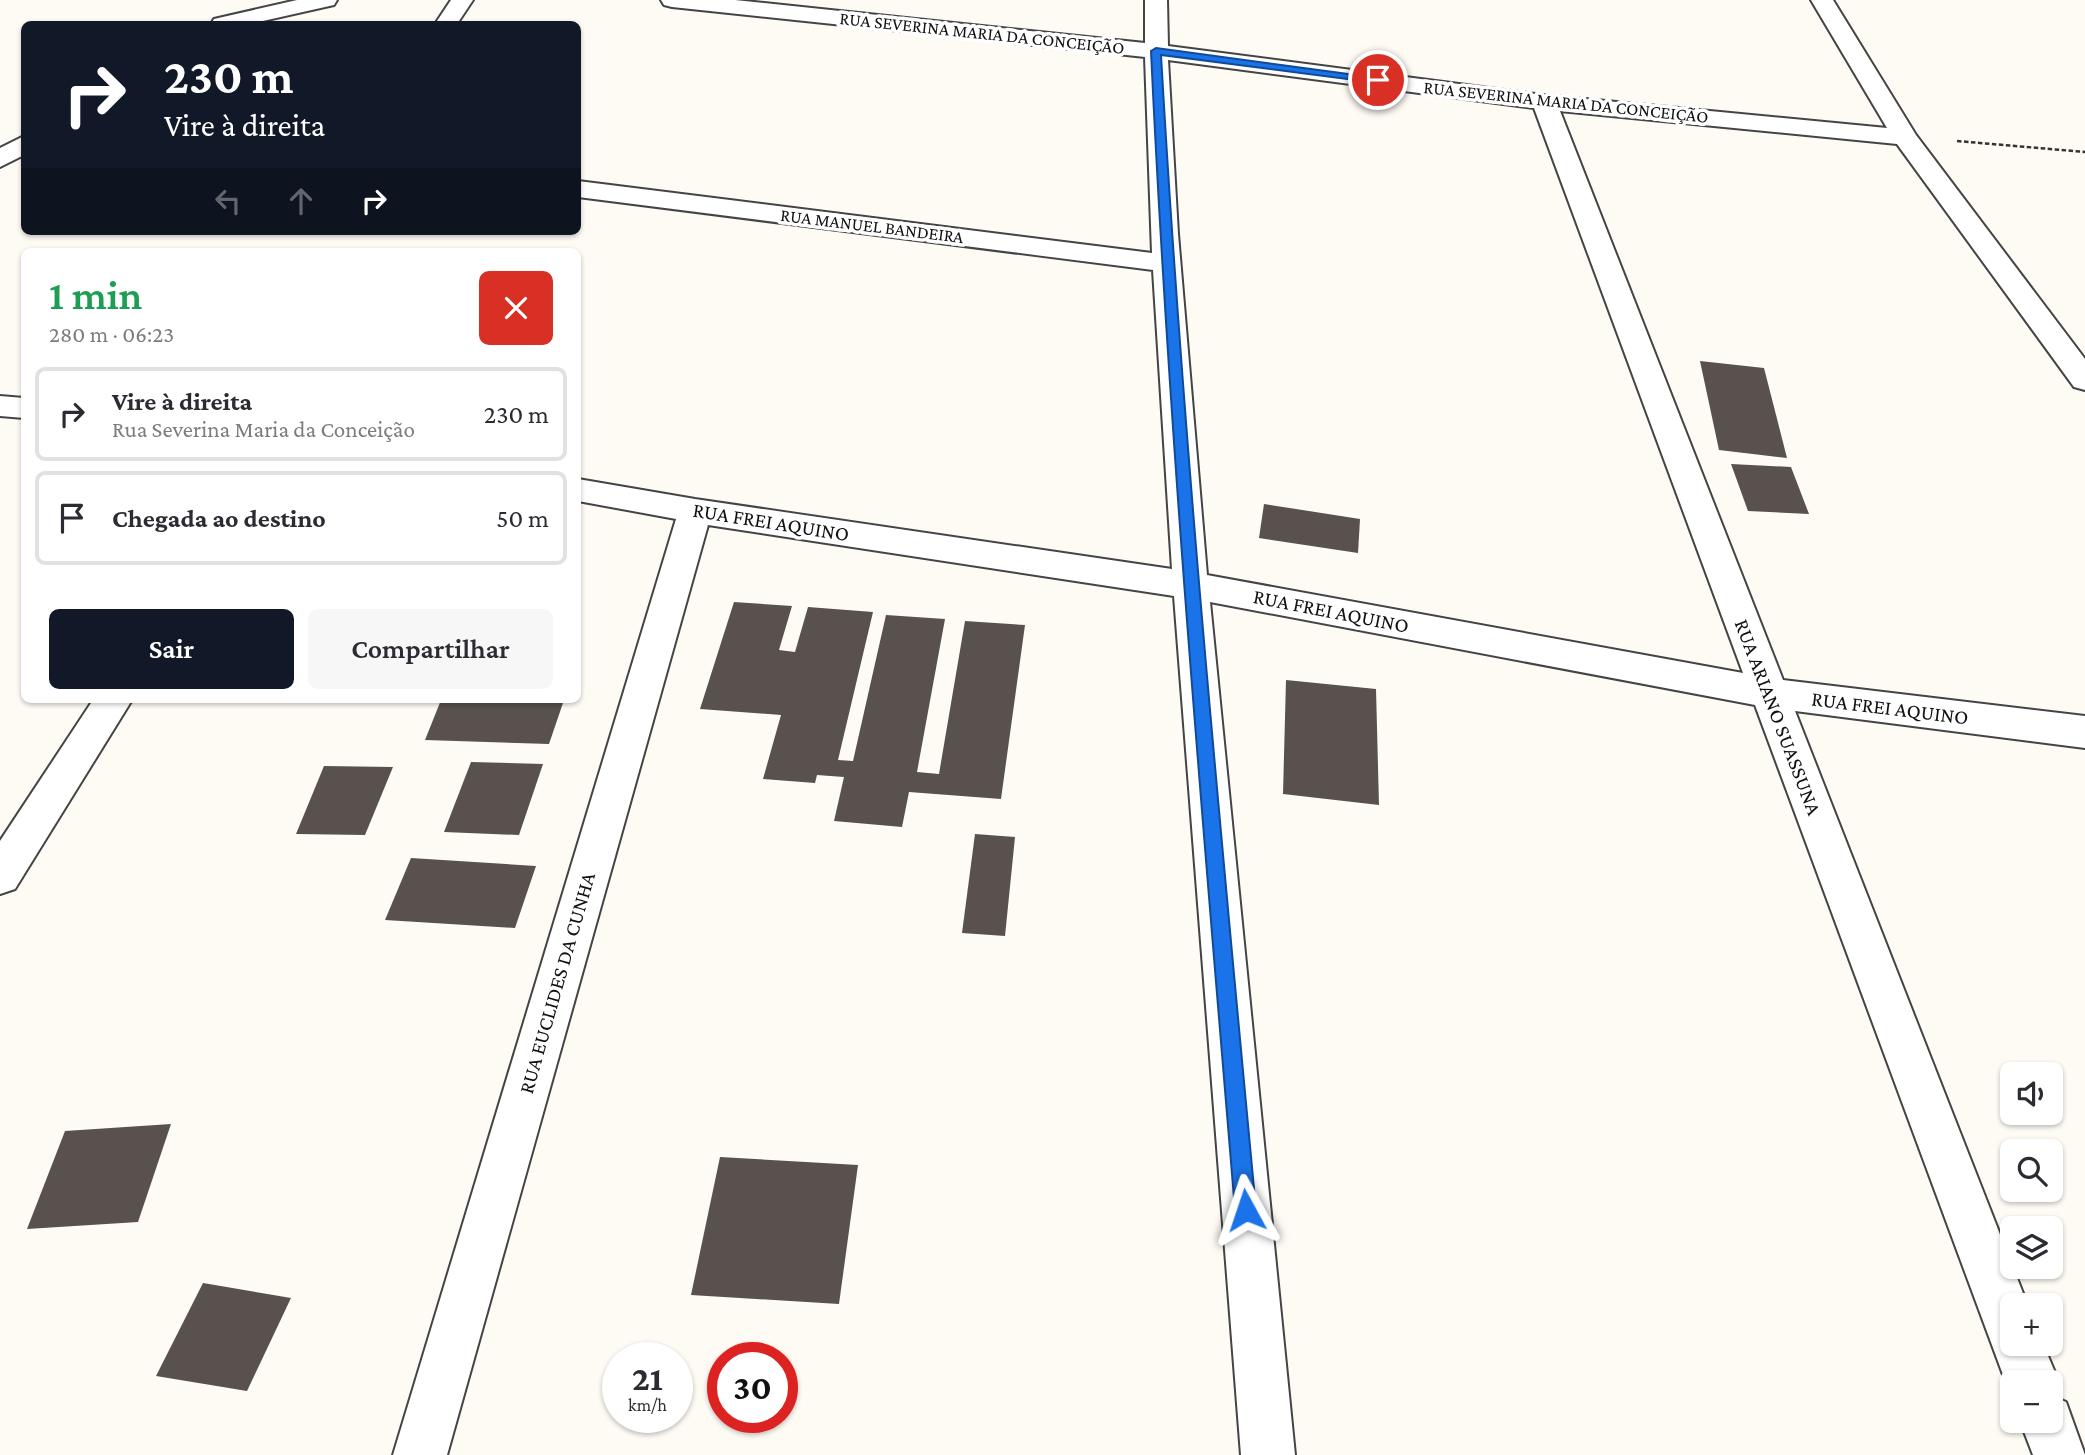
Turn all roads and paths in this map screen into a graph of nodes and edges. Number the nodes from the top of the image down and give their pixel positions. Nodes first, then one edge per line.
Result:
1 (326, 0) edge
2 (462, 0) edge
3 (672, 0) edge
4 (1156, 0) edge
5 (1822, 0) edge
6 (235, 21) edge
7 (448, 21) edge
8 (1156, 51) junction
9 (1544, 102) junction
10 (1905, 137) junction
11 (21, 146) edge
12 (2085, 152) edge
13 (0, 159) edge
14 (581, 189) edge
15 (1167, 263) junction
16 (2085, 380) edge
17 (0, 405) edge
18 (21, 408) edge
19 (581, 490) edge
20 (695, 511) junction
21 (1190, 585) junction
22 (1769, 693) junction
23 (111, 703) edge
24 (2085, 732) edge
25 (0, 876) edge
26 (2000, 1299) edge
27 (2052, 1433) edge
28 (420, 1455) edge
29 (1268, 1455) edge
30 (2060, 1455) edge

1 - 6 street
2 - 7 street
3 - 8 street, RUA SEVERINA MARIA DA CONCEIÇÃO
4 - 8 street
5 - 10 street
8 - 9 street, RUA SEVERINA MARIA DA CONCEIÇÃO
8 - 15 street
9 - 10 street, RUA SEVERINA MARIA DA CONCEIÇÃO
9 - 22 street, RUA ARIANO SUASSUNA
10 - 12 path
10 - 16 street
11 - 13 street
14 - 15 street, RUA MANUEL BANDEIRA
15 - 21 street
17 - 18 street
19 - 20 street, RUA FREI AQUINO
20 - 21 street, RUA FREI AQUINO
20 - 28 street, RUA EUCLIDES DA CUNHA
21 - 22 street, RUA FREI AQUINO
21 - 29 street
22 - 24 street, RUA FREI AQUINO
22 - 26 street, RUA ARIANO SUASSUNA
23 - 25 street
27 - 30 street

